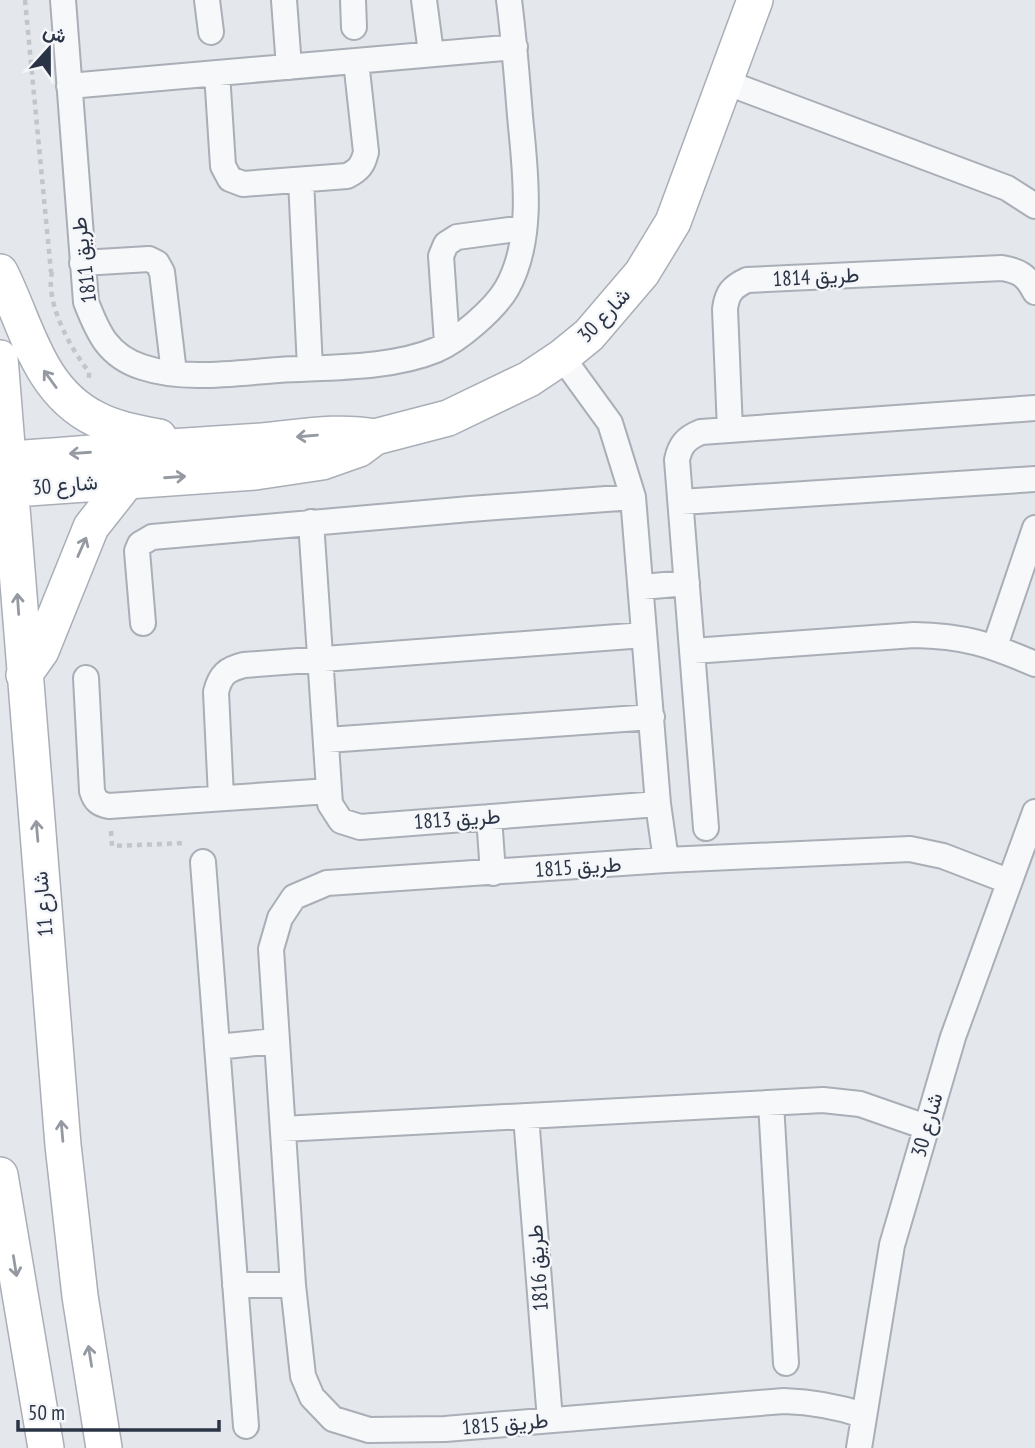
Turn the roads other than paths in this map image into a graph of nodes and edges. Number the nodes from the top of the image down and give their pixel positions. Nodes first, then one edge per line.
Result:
1 (63, 0) edge
2 (208, 0) edge
3 (284, 0) edge
4 (353, 0) edge
5 (424, 0) edge
6 (509, 0) edge
7 (755, 0) edge
8 (354, 27) dead end
9 (211, 32) dead end
10 (515, 47) junction
11 (431, 54) junction
12 (356, 61) junction
13 (289, 68) junction
14 (217, 73) junction
15 (725, 82) junction
16 (69, 86) junction
17 (301, 180) junction
18 (1035, 206) edge
19 (523, 229) junction
20 (82, 262) junction
21 (0, 272) edge
22 (1035, 292) edge
23 (447, 343) junction
24 (562, 357) junction
25 (0, 358) edge
26 (310, 368) junction
27 (174, 373) junction
28 (1035, 408) edge
29 (730, 430) junction
30 (374, 437) junction
31 (197, 443) junction
32 (4, 475) edge
33 (1035, 479) edge
34 (128, 480) junction
35 (633, 497) junction
36 (681, 502) junction
37 (310, 522) junction
38 (1035, 528) edge
39 (687, 583) junction
40 (642, 587) junction
41 (143, 623) dead end
42 (644, 635) junction
43 (995, 646) junction
44 (693, 651) junction
45 (321, 660) junction
46 (1035, 664) edge
47 (24, 675) junction
48 (86, 678) dead end
49 (652, 717) junction
50 (327, 740) junction
51 (329, 791) junction
52 (221, 797) junction
53 (658, 804) junction
54 (1035, 812) edge
55 (489, 817) junction
56 (706, 828) dead end
57 (666, 860) junction
58 (203, 862) road end
59 (494, 873) junction
60 (1009, 881) junction
61 (275, 1041) junction
62 (217, 1047) junction
63 (771, 1103) junction
64 (526, 1116) junction
65 (926, 1127) junction
66 (283, 1129) junction
67 (0, 1175) edge
68 (293, 1285) junction
69 (235, 1286) junction
70 (786, 1363) dead end
71 (863, 1415) junction
72 (550, 1420) junction
73 (246, 1426) dead end
74 (445, 1438) edge
75 (46, 1448) edge
76 (104, 1448) edge
77 (859, 1448) edge

1 - 16 street, طريق 1811
2 - 9 street
3 - 13 street
4 - 8 street
5 - 11 street
6 - 10 street, طريق 1811
7 - 15 street, شارع 30
10 - 11 street
10 - 19 street, طريق 1811
11 - 12 street
12 - 13 street
12 - 17 street
13 - 14 street
14 - 16 street
14 - 17 street
15 - 18 street
15 - 24 street, شارع 30
16 - 20 street, طريق 1811
17 - 26 street
19 - 23 street, طريق 1811
19 - 23 street
20 - 27 street, طريق 1811
20 - 27 street
31 -> 21 street
22 - 29 street, طريق 1814
23 - 26 street, طريق 1811
24 - 30 street, شارع 30
24 - 35 street
25 - 32 street, شارع 11
26 - 27 street, طريق 1811
28 - 29 street
29 - 36 street
30 -> 31 street, شارع 30
34 -> 30 street, شارع 30
31 -> 32 street, شارع 30
32 - 34 street, شارع 30
47 -> 32 street, شارع 11
33 - 36 street
47 -> 34 street
35 - 37 street
35 - 40 street
36 - 39 street
37 - 41 street
37 - 45 street, طريق 1813
38 - 43 street
39 - 40 street
39 - 44 street
40 - 42 street
42 - 45 street
42 - 49 street
43 - 44 street
43 - 46 street
44 - 56 street
45 - 50 street, طريق 1813
45 - 52 street
76 -> 47 street, شارع 11
48 - 52 street
49 - 50 street
49 - 53 street
50 - 51 street, طريق 1813
51 - 52 street
51 - 55 street, طريق 1813
53 - 55 street, طريق 1813
53 - 57 street
54 - 60 street, شارع 30
55 - 59 street
57 - 59 street, طريق 1815
57 - 60 street, طريق 1815
58 - 62 street
59 - 61 street, طريق 1815
60 - 65 street, شارع 30
61 - 62 street
61 - 66 street, طريق 1815
62 - 69 street
63 - 64 street
63 - 65 street
63 - 70 street
64 - 66 street
64 - 72 street, طريق 1816
65 - 71 street, شارع 30
66 - 68 street, طريق 1815
67 -> 75 street
68 - 69 street
68 - 74 street, طريق 1815
69 - 73 street
71 - 72 street, طريق 1815
71 - 77 street, شارع 30
72 - 74 street, طريق 1815

